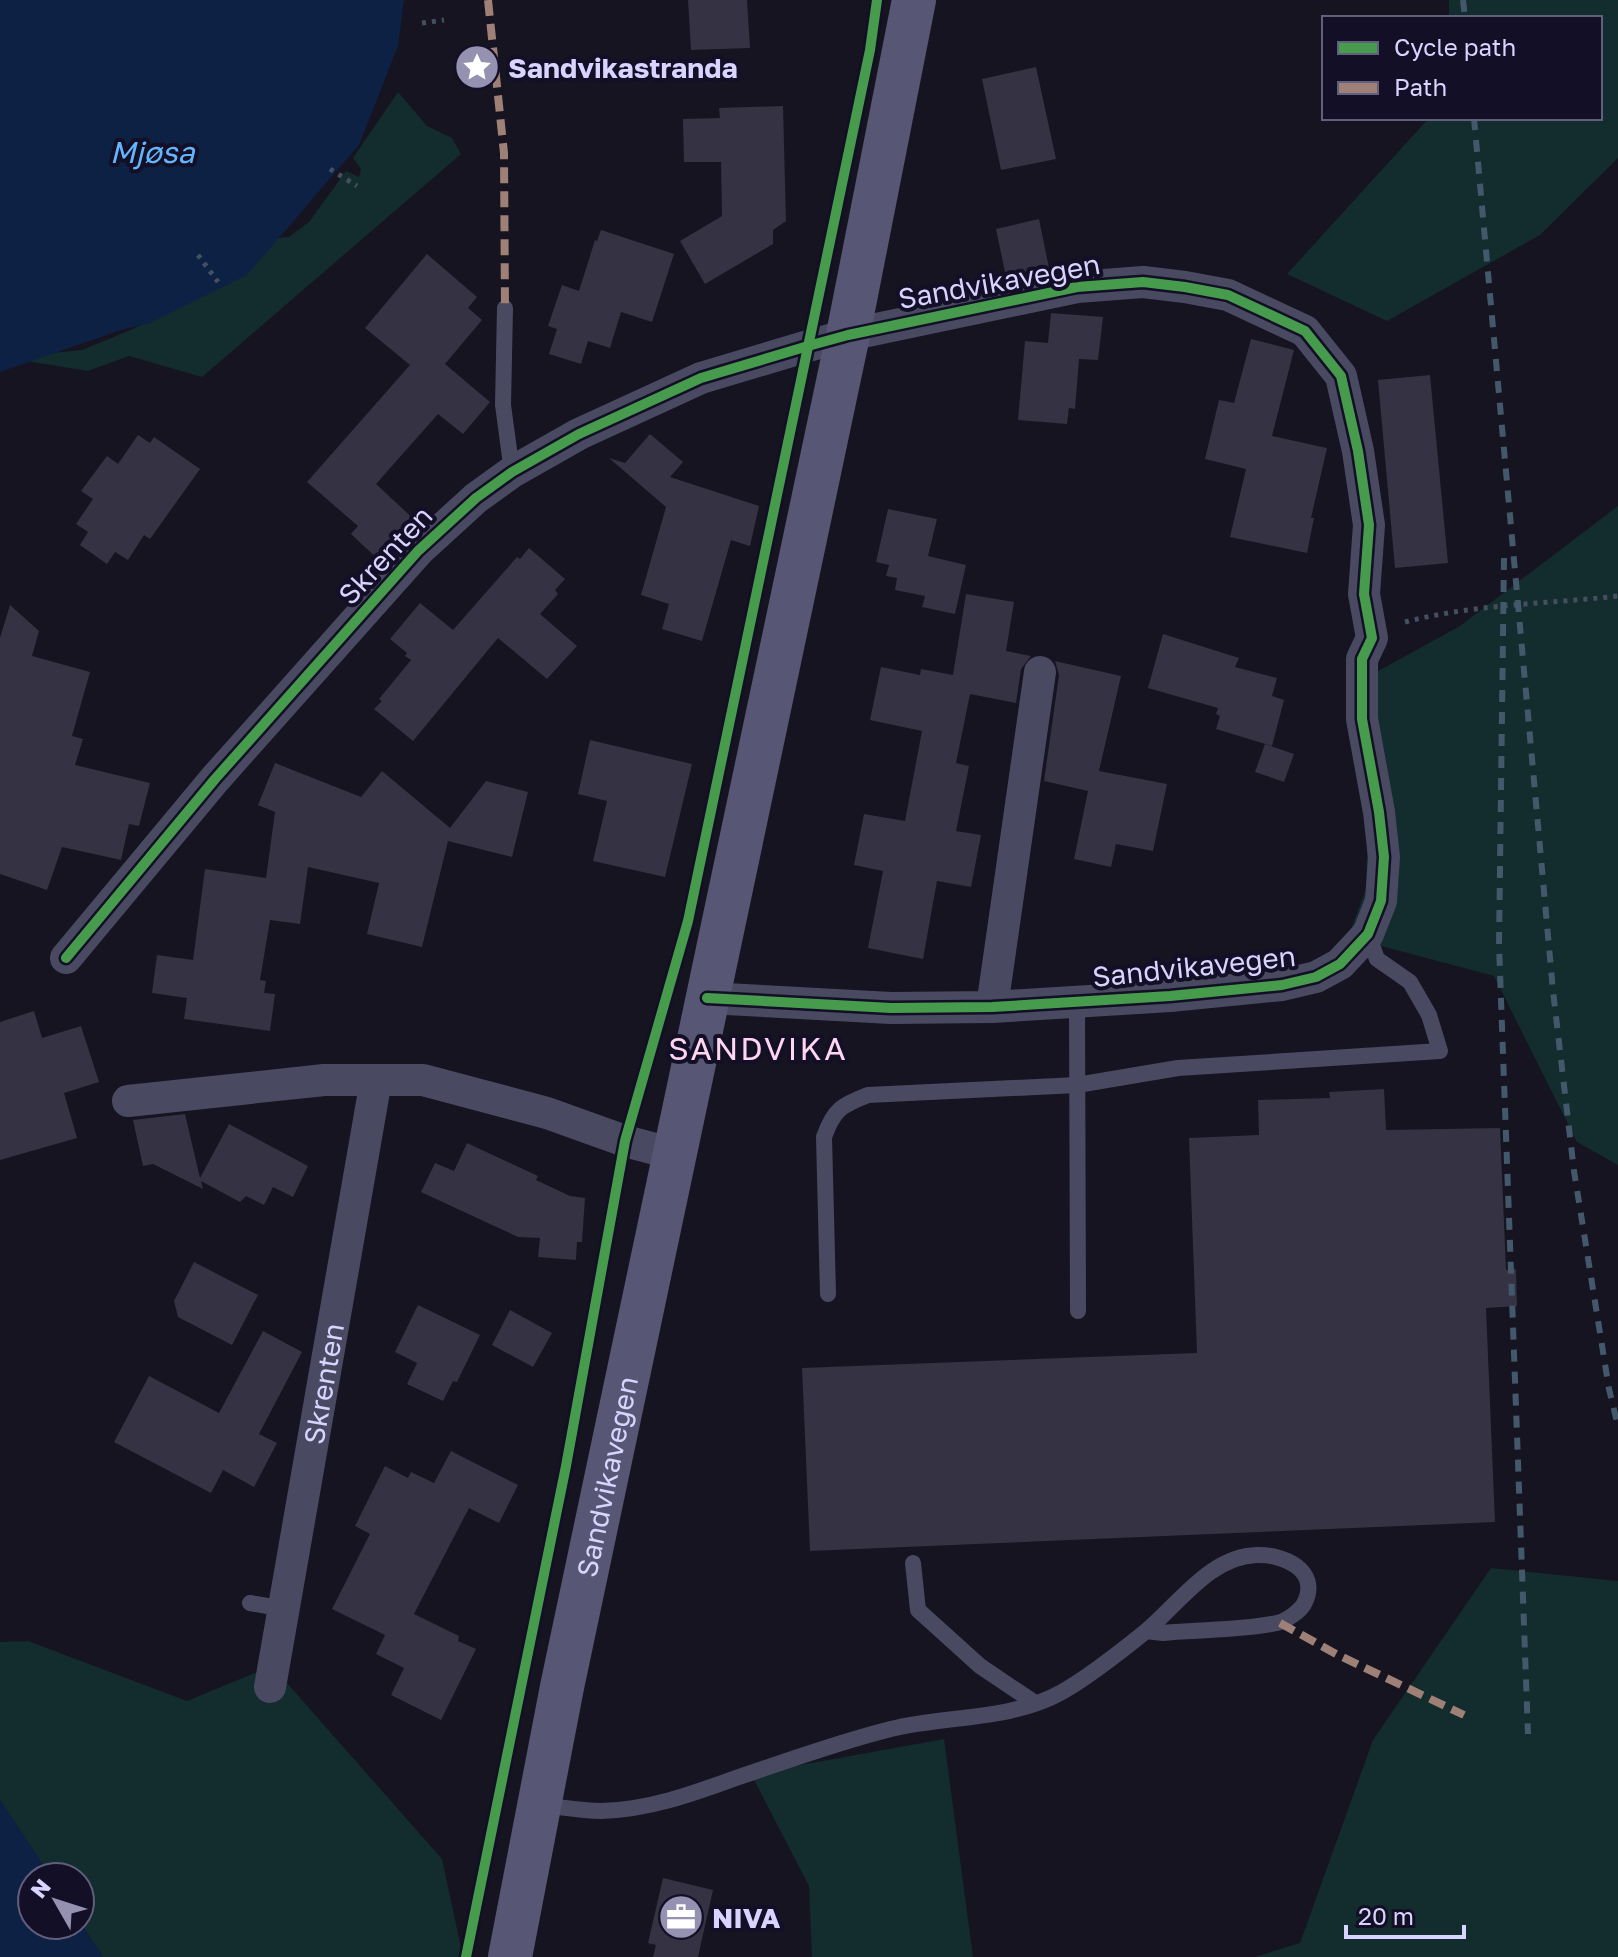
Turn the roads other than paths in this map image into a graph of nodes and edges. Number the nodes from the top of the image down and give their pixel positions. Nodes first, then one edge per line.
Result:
1 (914, 0) edge
2 (505, 308) dead end
3 (848, 335) junction
4 (512, 472) junction
5 (1040, 672) dead end
6 (1368, 934) junction
7 (66, 958) dead end
8 (707, 998) junction
9 (1077, 1002) junction
10 (992, 1007) junction
11 (376, 1080) junction
12 (1077, 1085) junction
13 (128, 1101) dead end
14 (674, 1154) junction
15 (828, 1294) dead end
16 (1078, 1311) dead end
17 (913, 1563) dead end
18 (250, 1603) dead end
19 (284, 1609) junction
20 (1146, 1631) junction
21 (270, 1687) dead end
22 (1035, 1703) junction
23 (539, 1805) junction
24 (510, 1957) edge

1 - 3 main road, Sandvikavegen
2 - 4 lane
3 - 4 street, Skrenten
3 - 6 street, Sandvikavegen
3 - 8 main road, Sandvikavegen
4 - 7 street, Skrenten
5 - 10 street
6 - 9 street, Sandvikavegen
6 - 12 lane
8 - 10 street, Sandvikavegen
8 - 14 main road, Sandvikavegen
9 - 10 street, Sandvikavegen
9 - 12 lane
11 - 13 street
11 - 14 street
11 - 19 street, Skrenten
12 - 15 lane
12 - 16 lane
14 - 23 main road, Sandvikavegen
17 - 22 lane
18 - 19 lane
19 - 21 street, Skrenten
20 - 20 lane
20 - 22 lane
22 - 23 lane
23 - 24 main road, Sandvikavegen

